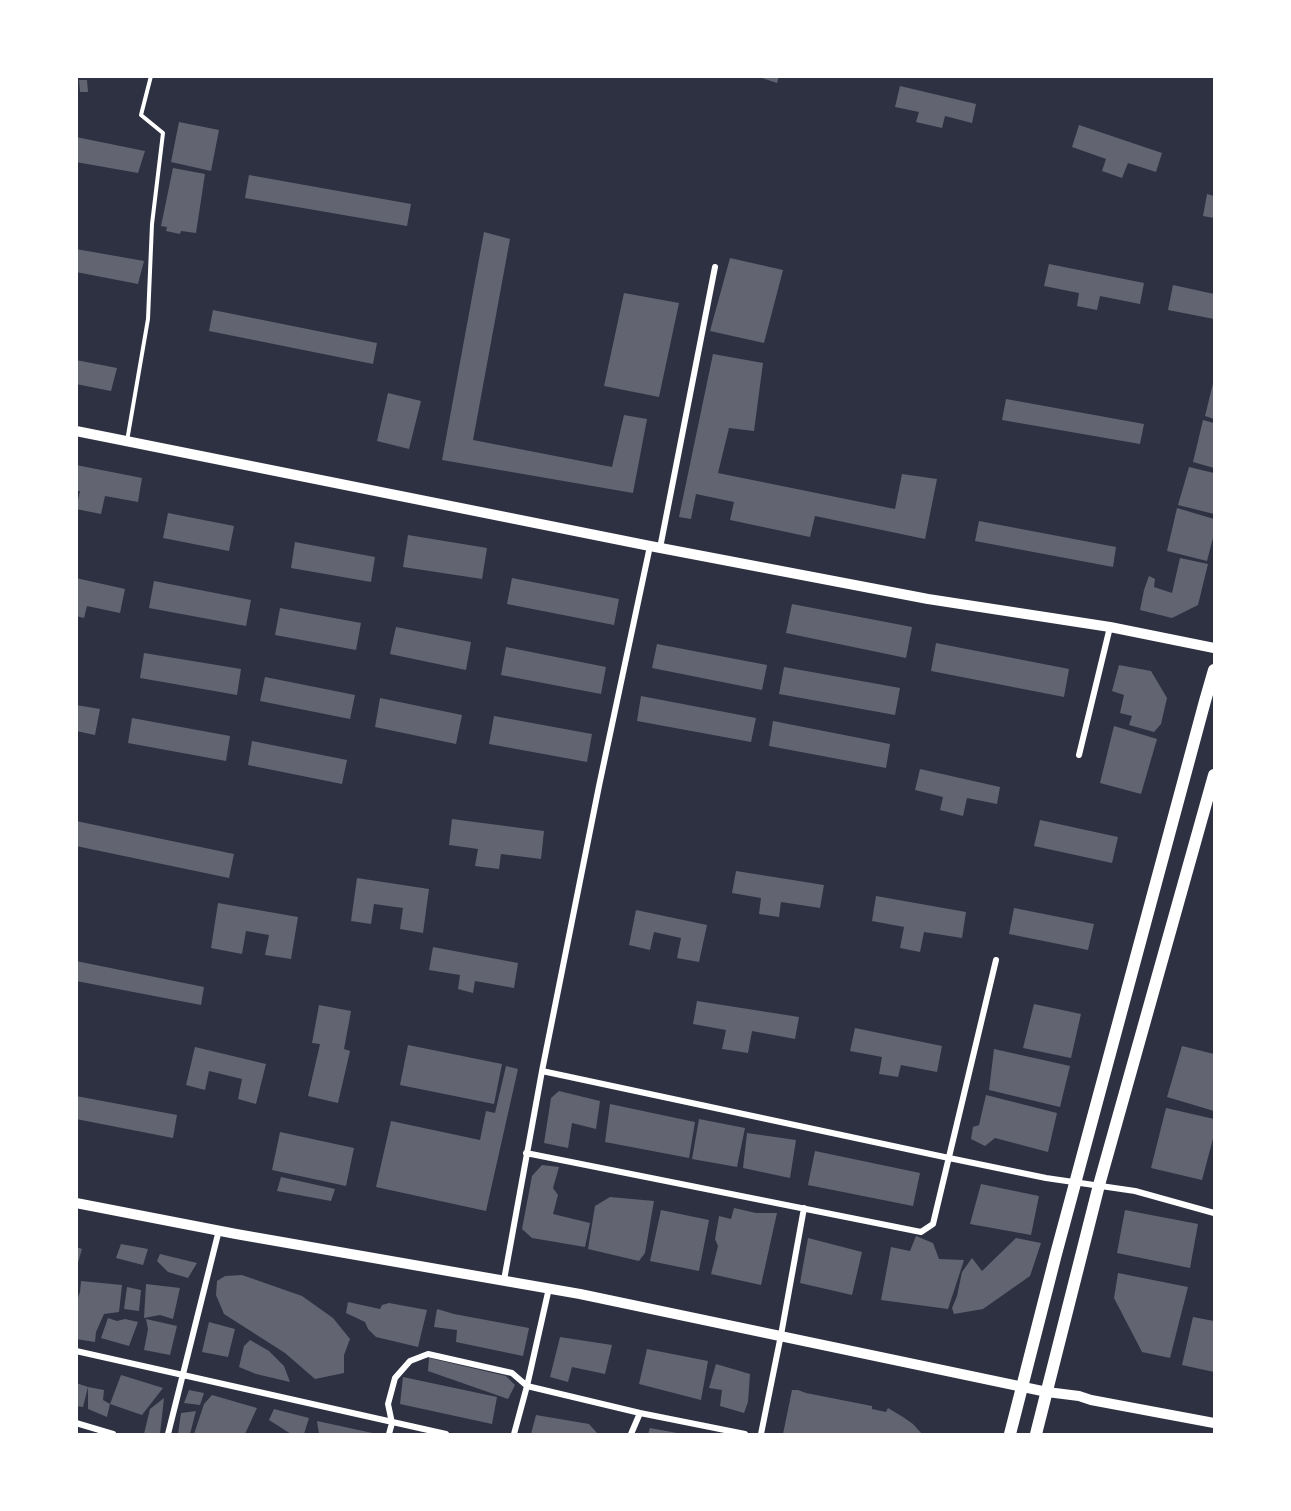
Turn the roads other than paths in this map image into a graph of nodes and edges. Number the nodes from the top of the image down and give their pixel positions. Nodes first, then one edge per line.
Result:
1 (151, 76) edge
2 (716, 267) dead end
3 (76, 431) edge
4 (127, 442) junction
5 (655, 547) junction
6 (1110, 627) junction
7 (1215, 648) edge
8 (1215, 670) edge
9 (1079, 755) dead end
10 (1215, 775) edge
11 (996, 960) dead end
12 (542, 1071) junction
13 (526, 1153) junction
14 (949, 1158) junction
15 (1076, 1182) junction
16 (1099, 1185) junction
17 (76, 1203) edge
18 (804, 1209) junction
19 (1215, 1213) edge
20 (219, 1230) junction
21 (504, 1280) junction
22 (549, 1288) junction
23 (782, 1335) junction
24 (76, 1352) edge
25 (182, 1376) junction
26 (527, 1386) junction
27 (1022, 1387) junction
28 (1047, 1392) junction
29 (640, 1413) junction
30 (76, 1423) edge
31 (392, 1423) junction
32 (1215, 1423) edge
33 (113, 1434) edge
34 (168, 1434) edge
35 (389, 1434) edge
36 (446, 1434) edge
37 (514, 1434) edge
38 (631, 1434) edge
39 (745, 1434) edge
40 (761, 1434) edge
41 (1010, 1434) edge
42 (1036, 1434) edge

1 - 4 lane
2 - 5 street
3 - 4 main road
4 - 5 main road
5 - 6 main road
5 - 12 street
6 - 7 main road
6 - 9 street
8 - 15 main road
10 - 16 main road
11 - 14 street
12 - 13 street
12 - 14 street
13 - 18 street
13 - 21 street
14 - 15 street
14 - 18 street
15 - 16 street
15 - 27 main road
16 - 19 street
16 - 28 main road
17 - 20 main road
18 - 23 street
20 - 21 main road
20 - 25 street
21 - 22 main road
22 - 23 main road
22 - 26 street
23 - 27 main road
23 - 40 street
24 - 25 street
25 - 31 street
25 - 34 street
26 - 29 street
26 - 31 street
26 - 37 street
27 - 28 main road
27 - 41 main road
28 - 32 main road
28 - 42 main road
29 - 38 street
29 - 39 street
30 - 33 street
31 - 35 street
31 - 36 street

